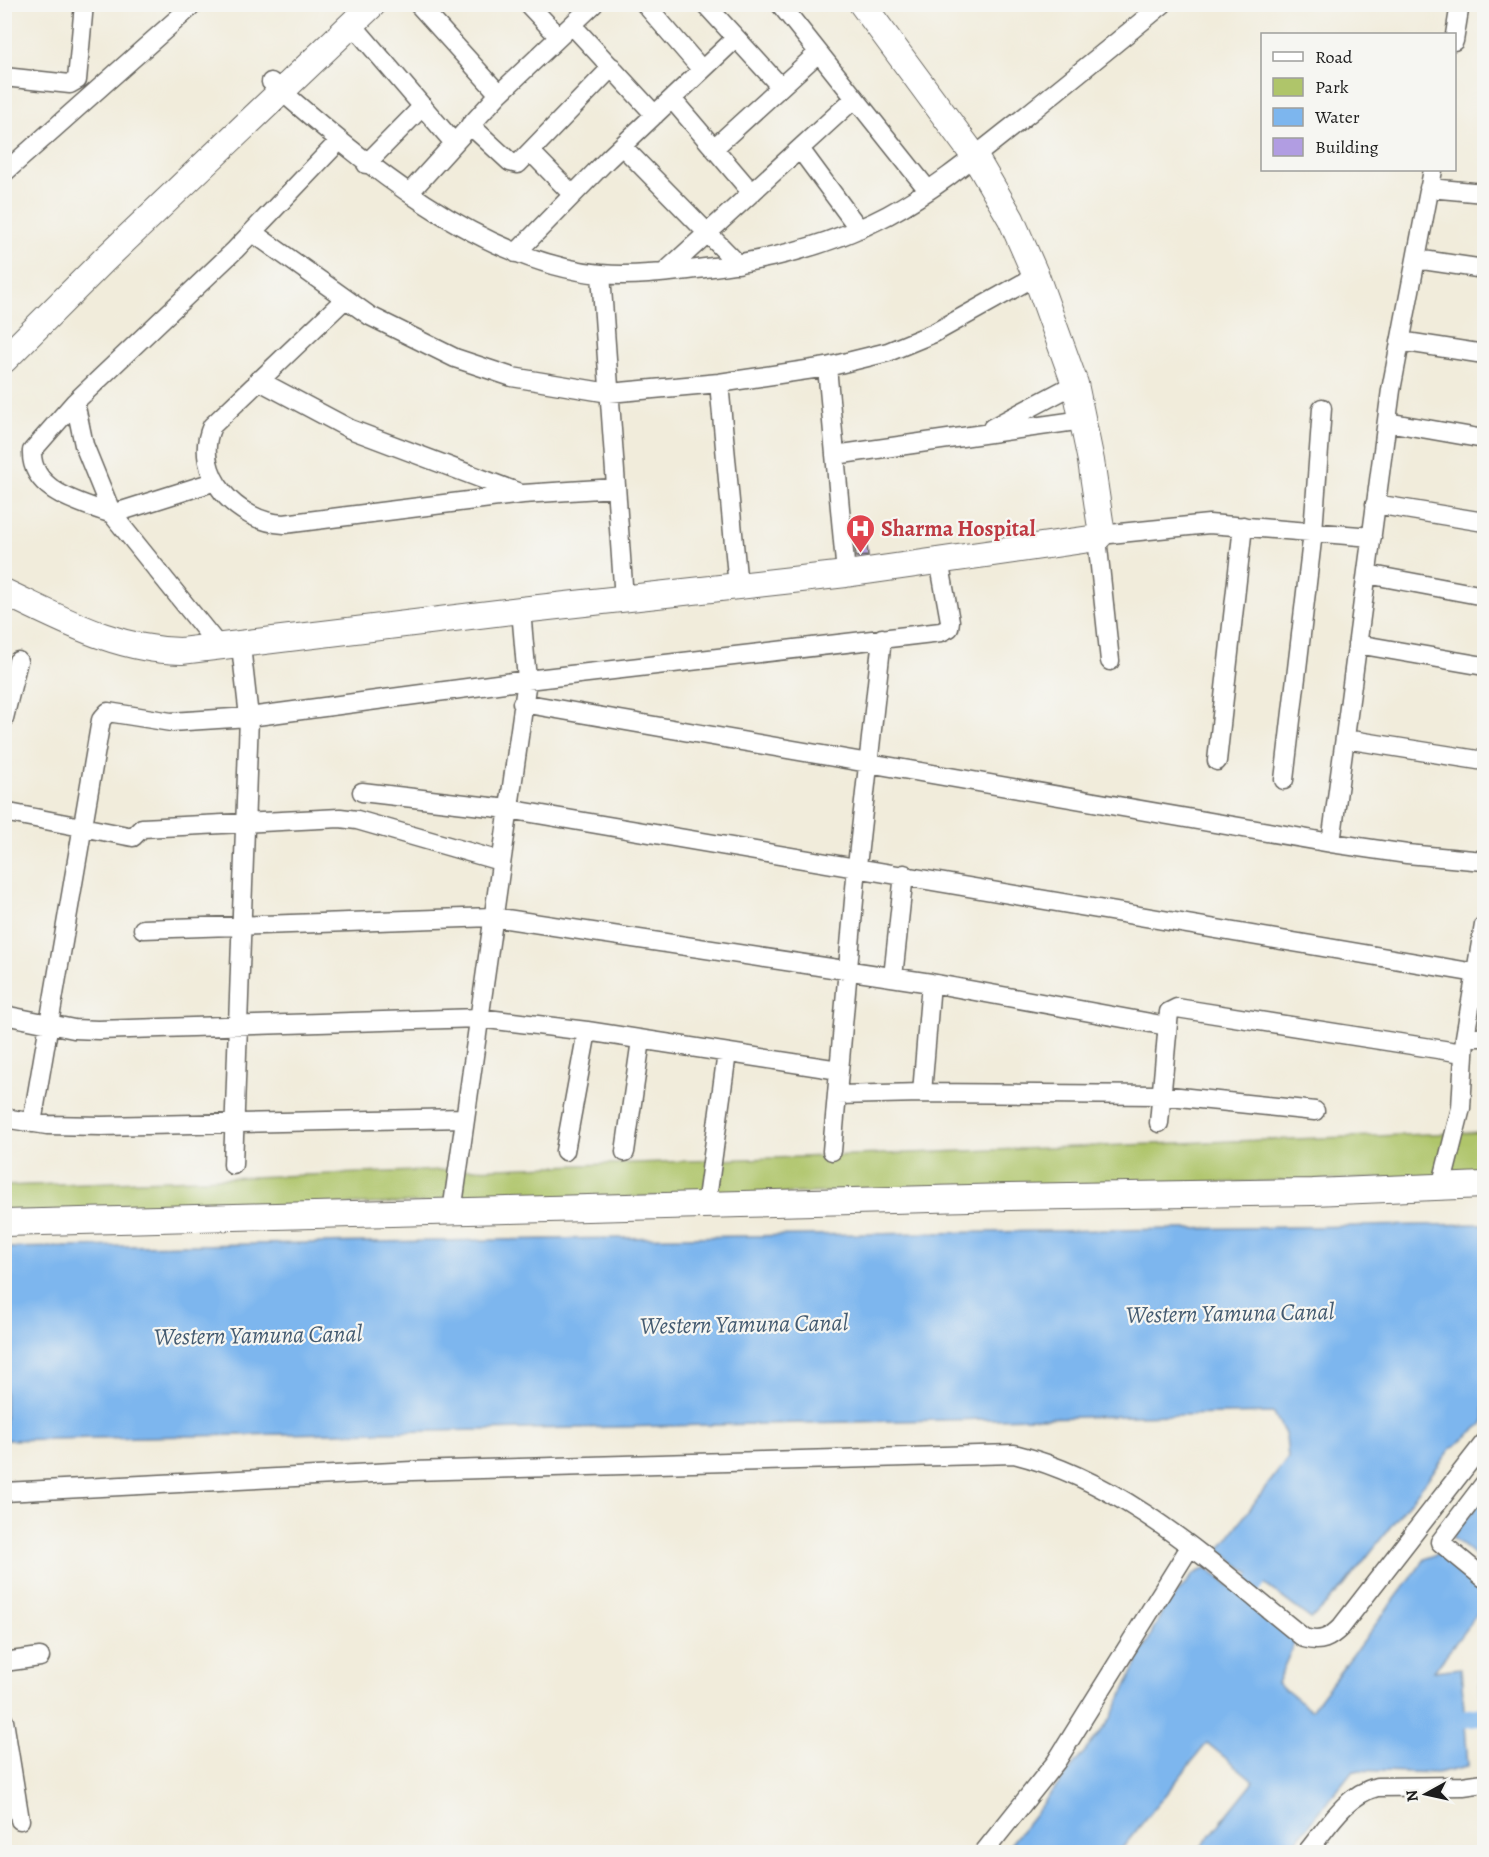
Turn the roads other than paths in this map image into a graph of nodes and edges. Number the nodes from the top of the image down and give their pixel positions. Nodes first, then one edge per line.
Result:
1 (84, 4) edge
2 (194, 4) edge
3 (373, 4) edge
4 (418, 4) edge
5 (528, 4) edge
6 (594, 4) edge
7 (645, 4) edge
8 (705, 4) edge
9 (780, 4) edge
10 (862, 4) edge
11 (1163, 4) edge
12 (1460, 4) edge
13 (352, 14) edge
14 (566, 31) junction
15 (1456, 34) edge
16 (736, 38) junction
17 (818, 53) junction
18 (612, 67) junction
19 (702, 70) junction
20 (4, 77) edge
21 (780, 86) junction
22 (276, 87) junction
23 (499, 94) junction
24 (855, 98) junction
25 (672, 99) junction
26 (423, 106) junction
27 (655, 115) junction
28 (470, 125) junction
29 (339, 141) junction
30 (454, 142) junction
31 (622, 146) junction
32 (714, 148) junction
33 (800, 149) junction
34 (531, 152) junction
35 (975, 157) junction
36 (366, 164) junction
37 (7, 168) edge
38 (1433, 171) edge
39 (1429, 188) junction
40 (928, 190) junction
41 (410, 192) junction
42 (752, 193) junction
43 (1485, 193) edge
44 (573, 195) junction
45 (859, 229) junction
46 (252, 232) junction
47 (708, 233) junction
48 (516, 253) junction
49 (1416, 259) junction
50 (738, 264) junction
51 (1485, 269) edge
52 (665, 272) junction
53 (602, 274) junction
54 (1036, 276) junction
55 (344, 300) junction
56 (4, 337) edge
57 (1400, 341) junction
58 (1485, 354) edge
59 (4, 360) edge
60 (827, 367) junction
61 (258, 380) junction
62 (719, 383) junction
63 (1075, 384) junction
64 (609, 393) junction
65 (75, 402) junction
66 (1322, 408) dead end
67 (1083, 420) junction
68 (1387, 422) junction
69 (980, 435) junction
70 (1485, 439) edge
71 (835, 456) junction
72 (213, 482) junction
73 (615, 488) junction
74 (523, 494) junction
75 (1375, 504) junction
76 (112, 514) junction
77 (1485, 522) edge
78 (1243, 526) junction
79 (1312, 532) junction
80 (1099, 537) junction
81 (1372, 537) junction
82 (939, 560) junction
83 (846, 574) junction
84 (1367, 574) junction
85 (738, 587) junction
86 (4, 592) edge
87 (1485, 596) edge
88 (624, 600) junction
89 (522, 610) junction
90 (882, 638) junction
91 (1357, 644) junction
92 (230, 647) junction
93 (18, 661) dead end
94 (1110, 661) dead end
95 (1485, 666) edge
96 (527, 680) junction
97 (522, 703) junction
98 (249, 717) junction
99 (4, 718) edge
100 (1345, 739) junction
101 (1485, 760) edge
102 (1217, 761) dead end
103 (869, 764) junction
104 (1284, 780) dead end
105 (362, 792) dead end
106 (508, 809) junction
107 (4, 812) edge
108 (247, 821) junction
109 (83, 828) junction
110 (1331, 843) junction
111 (500, 861) junction
112 (1485, 861) edge
113 (857, 866) junction
114 (904, 874) junction
115 (493, 917) junction
116 (241, 925) junction
117 (1485, 925) edge
118 (143, 928) dead end
119 (849, 970) junction
120 (1476, 973) junction
121 (893, 977) junction
122 (931, 983) junction
123 (4, 1015) edge
124 (479, 1018) junction
125 (47, 1024) junction
126 (238, 1026) junction
127 (1167, 1026) junction
128 (587, 1031) junction
129 (1485, 1037) edge
130 (641, 1040) junction
131 (1464, 1045) junction
132 (727, 1053) junction
133 (839, 1070) junction
134 (921, 1093) junction
135 (837, 1095) junction
136 (1160, 1095) junction
137 (1315, 1111) dead end
138 (4, 1118) edge
139 (464, 1118) junction
140 (32, 1123) junction
141 (1158, 1124) dead end
142 (234, 1125) junction
143 (565, 1151) dead end
144 (832, 1151) dead end
145 (625, 1152) dead end
146 (233, 1166) dead end
147 (1485, 1185) edge
148 (1441, 1186) junction
149 (706, 1206) junction
150 (452, 1212) junction
151 (4, 1223) edge
152 (1485, 1443) edge
153 (1485, 1484) edge
154 (4, 1492) edge
155 (1190, 1547) junction
156 (1485, 1578) edge
157 (40, 1658) dead end
158 (4, 1662) edge
159 (4, 1722) edge
160 (1485, 1783) edge
161 (20, 1820) dead end
162 (984, 1852) edge
163 (1307, 1852) edge

1 - 20 street
2 - 37 street
3 - 13 street
4 - 23 street
5 - 14 street
6 - 14 street
7 - 19 street
8 - 16 street
9 - 17 street
10 - 35 street
11 - 35 street
12 - 15 street
13 - 22 street
13 - 26 street
14 - 18 street
14 - 23 street
16 - 19 street
16 - 21 street
17 - 21 street
17 - 24 street
18 - 27 street
18 - 34 street
19 - 25 street
21 - 32 street
22 - 29 street
22 - 56 street
22 - 59 street
23 - 28 street
24 - 33 street
24 - 40 street
25 - 27 street
25 - 32 street
26 - 30 street
26 - 36 street
27 - 31 street
28 - 30 street
28 - 34 street
29 - 36 street
29 - 46 street
30 - 41 street
31 - 44 street
31 - 47 street
32 - 42 street
33 - 42 street
33 - 45 street
34 - 44 street
35 - 40 street
35 - 54 street
36 - 41 street
38 - 39 street
39 - 43 street
39 - 49 street
40 - 45 street
41 - 48 street
42 - 47 street
44 - 48 street
45 - 50 street
46 - 55 street
46 - 65 street
47 - 50 street
47 - 52 street
48 - 53 street
49 - 51 street
49 - 57 street
50 - 52 street
52 - 53 street
53 - 64 street
54 - 60 street
54 - 63 street
55 - 61 street
55 - 64 street
57 - 58 street
57 - 68 street
60 - 62 street
60 - 71 street
61 - 72 street
61 - 74 street
62 - 64 street
62 - 85 street
63 - 67 street
63 - 69 street
64 - 73 street
65 - 76 street
65 - 76 street
66 - 79 street
67 - 69 street
67 - 80 street
68 - 70 street
68 - 75 street
69 - 71 street
71 - 83 street
72 - 74 street
72 - 76 street
73 - 74 street
73 - 88 street
75 - 77 street
75 - 81 street
76 - 92 street
78 - 79 street
78 - 80 street
78 - 102 street
79 - 81 street
79 - 104 street
80 - 82 street
80 - 94 street
81 - 84 street
82 - 83 street
82 - 90 street
83 - 85 street
84 - 87 street
84 - 91 street
85 - 88 street
86 - 92 street
88 - 89 street
89 - 92 street
89 - 96 street
90 - 96 street
90 - 103 street
91 - 95 street
91 - 100 street
92 - 98 street
93 - 99 street
96 - 97 street
96 - 98 street
97 - 103 street
97 - 106 street
98 - 108 street
98 - 109 street
100 - 101 street
100 - 110 street
103 - 110 street
103 - 113 street
105 - 106 street
106 - 111 street
106 - 113 street
107 - 109 street
108 - 109 street
108 - 111 street
108 - 116 street
109 - 125 street
110 - 112 street
111 - 115 street
113 - 114 street
113 - 119 street
114 - 120 street
114 - 121 street
115 - 116 street
115 - 119 street
115 - 124 street
116 - 118 street
116 - 126 street
117 - 120 street
119 - 121 street
119 - 133 street
120 - 131 street
121 - 122 street
122 - 127 street
122 - 134 street
123 - 125 street
124 - 126 street
124 - 128 street
124 - 139 street
125 - 126 street
125 - 140 street
126 - 142 street
127 - 131 street
127 - 136 street
128 - 130 street
128 - 143 street
129 - 131 street
130 - 132 street
130 - 145 street
131 - 148 street
132 - 133 street
132 - 149 street
133 - 135 street
134 - 135 street
134 - 136 street
135 - 144 street
136 - 137 street
136 - 141 street
138 - 140 street
139 - 142 street
139 - 150 street
140 - 142 street
142 - 146 street
147 - 148 street
148 - 149 street
149 - 150 street
150 - 151 street
152 - 155 street
153 - 156 street
154 - 155 street
155 - 162 street
157 - 158 street
159 - 161 street
160 - 163 street

